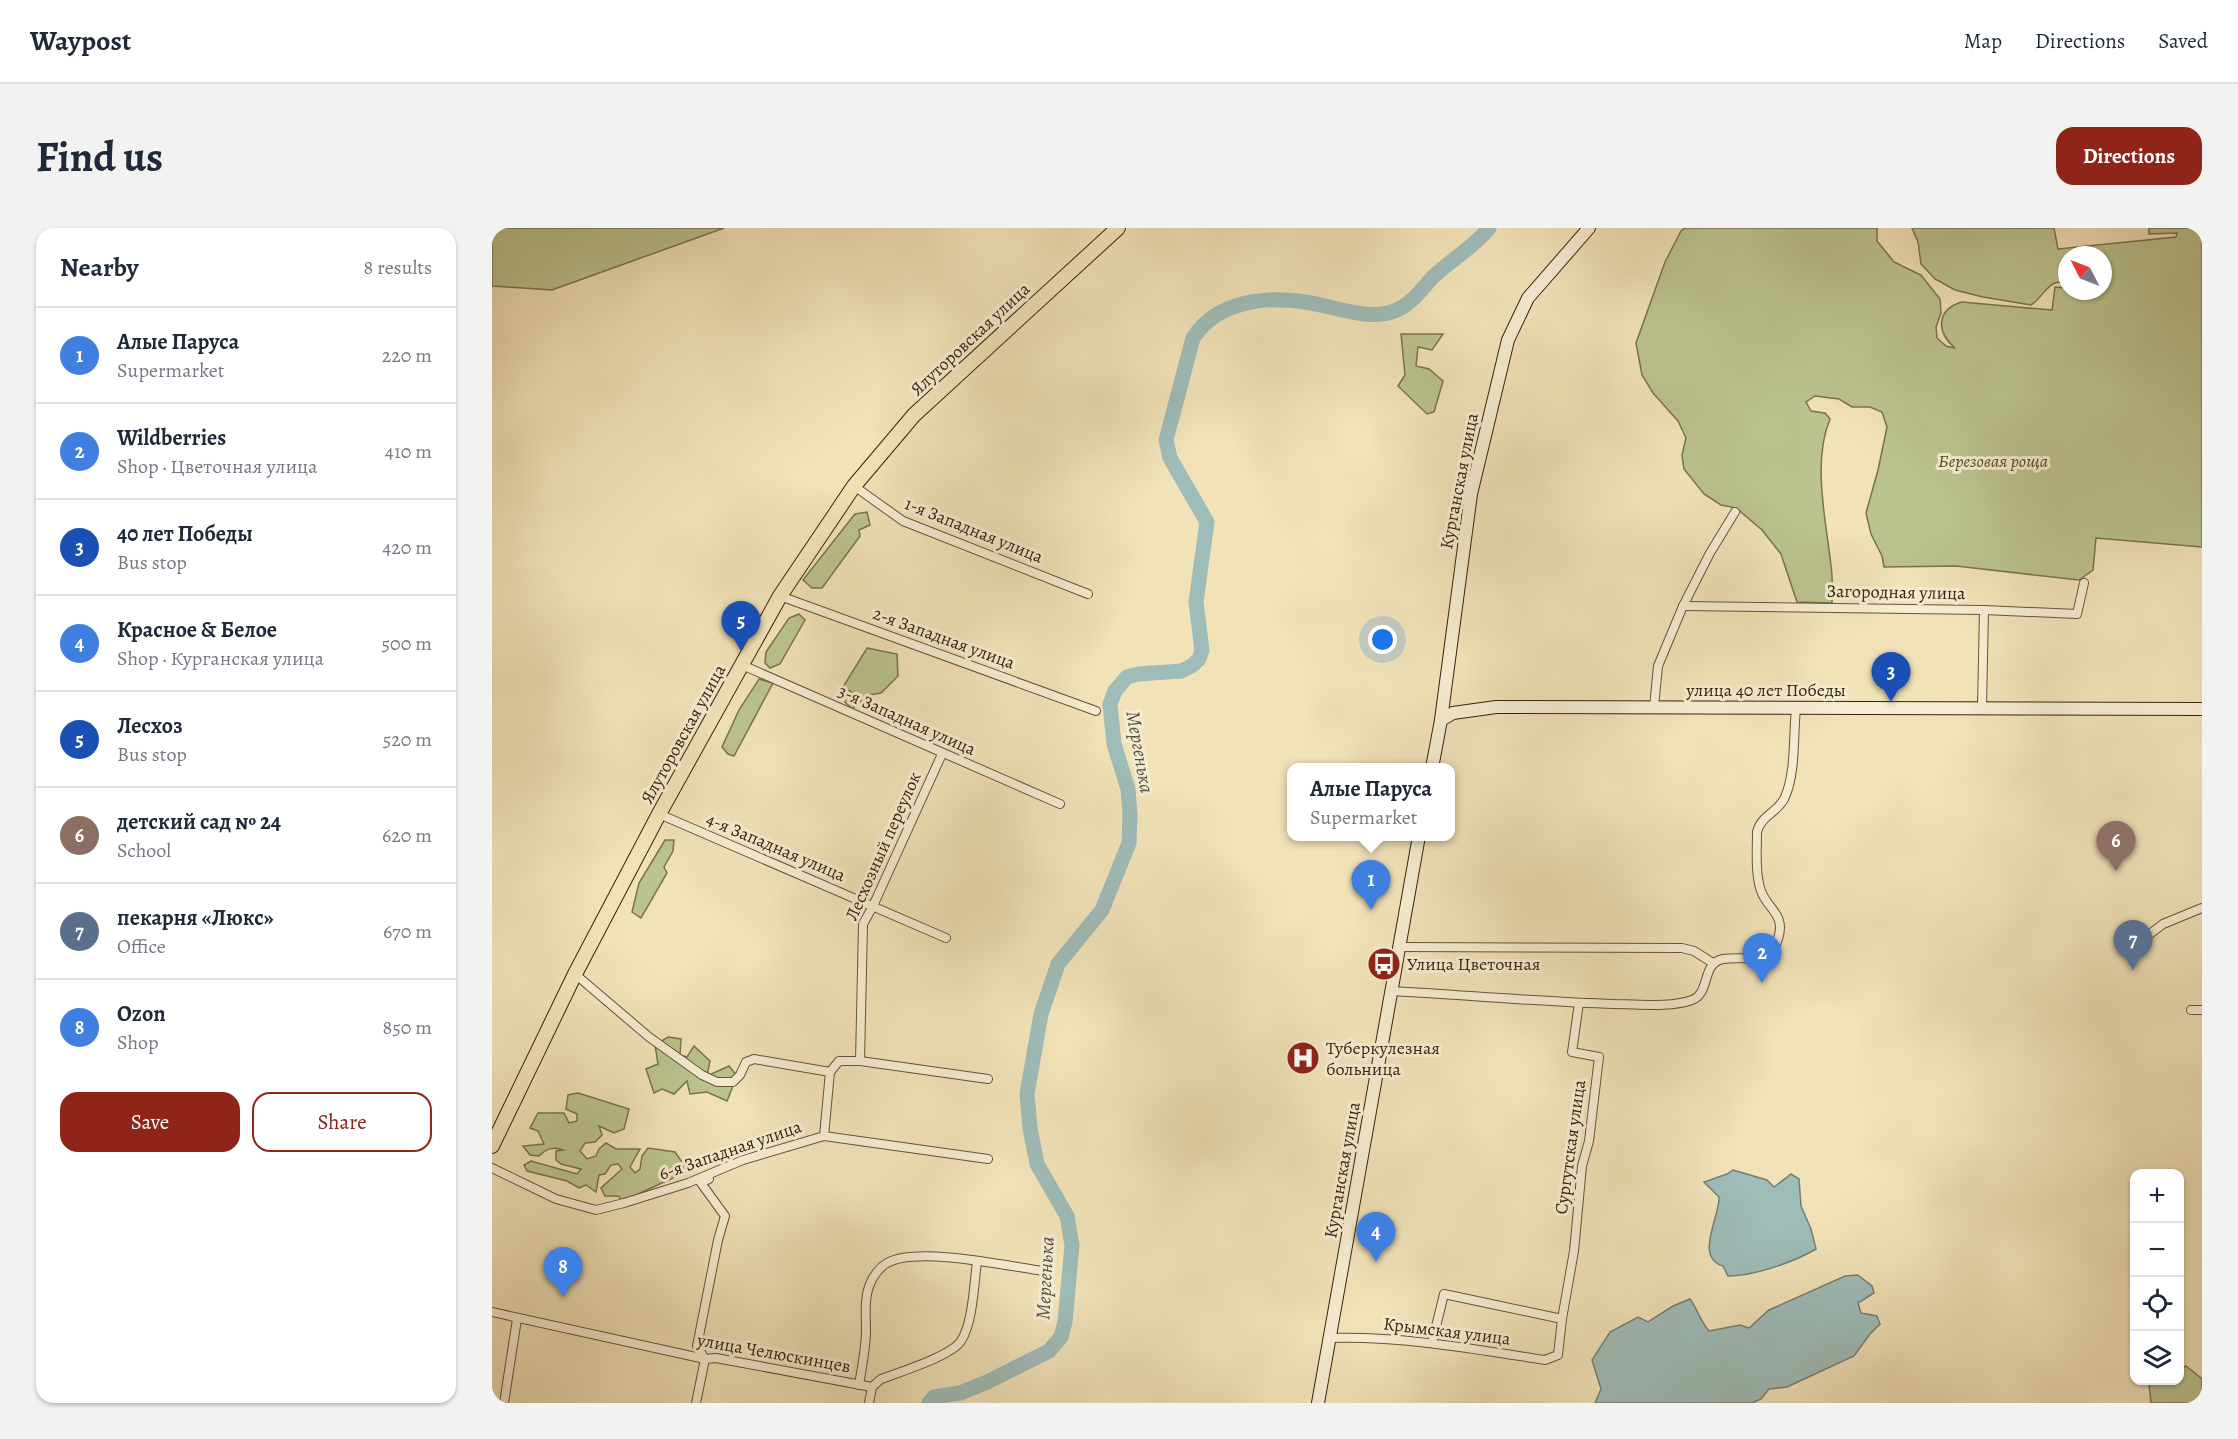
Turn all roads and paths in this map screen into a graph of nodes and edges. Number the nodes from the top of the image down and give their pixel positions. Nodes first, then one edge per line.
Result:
1 (1118, 228) edge
2 (1589, 228) edge
3 (854, 486) junction
4 (1735, 512) dead end
5 (2084, 583) dead end
6 (1088, 594) dead end
7 (780, 596) junction
8 (1683, 606) junction
9 (1984, 610) junction
10 (742, 665) junction
11 (1654, 708) junction
12 (1796, 708) junction
13 (1982, 708) junction
14 (2202, 709) edge
15 (1096, 711) dead end
16 (1441, 720) junction
17 (942, 754) junction
18 (1433, 763) edge
19 (1060, 804) dead end
20 (659, 814) junction
21 (1418, 841) edge
22 (873, 906) junction
23 (2202, 908) edge
24 (946, 938) dead end
25 (2134, 946) dead end
26 (1399, 947) junction
27 (1713, 963) junction
28 (574, 974) junction
29 (1392, 991) junction
30 (1579, 1003) junction
31 (2191, 1010) dead end
32 (2202, 1010) edge
33 (860, 1061) junction
34 (830, 1072) junction
35 (988, 1079) dead end
36 (824, 1136) junction
37 (492, 1146) edge
38 (988, 1159) dead end
39 (743, 1160) junction
40 (492, 1167) edge
41 (977, 1262) junction
42 (1043, 1271) dead end
43 (492, 1312) edge
44 (1562, 1318) junction
45 (517, 1319) junction
46 (1331, 1338) junction
47 (1432, 1342) junction
48 (705, 1359) junction
49 (859, 1384) junction
50 (872, 1387) junction
51 (504, 1403) edge
52 (696, 1403) edge
53 (869, 1403) edge
54 (1318, 1403) edge

1 - 3 main road, Ялуторовская улица
2 - 16 main road, Курганская улица
3 - 6 street, 1-я Западная улица
3 - 7 main road, Ялуторовская улица
4 - 8 street
5 - 9 street, Загородная улица
7 - 10 main road, Ялуторовская улица
7 - 15 street, 2-я Западная улица
8 - 9 street, Загородная улица
8 - 11 street
9 - 13 street
10 - 17 street, 3-я Западная улица
10 - 20 main road, Ялуторовская улица
11 - 12 main road, улица 40 лет Победы
11 - 16 main road, улица 40 лет Победы
12 - 13 main road, улица 40 лет Победы
12 - 27 street
13 - 14 main road, улица 40 лет Победы
16 - 18 main road, Курганская улица
17 - 19 street, 3-я Западная улица
17 - 22 street, Лесхозный переулок
20 - 22 street, 4-я Западная улица
20 - 28 main road, Ялуторовская улица
21 - 26 main road, Курганская улица
22 - 24 street, 4-я Западная улица
22 - 33 street, Лесхозный переулок
23 - 25 street
26 - 27 street
26 - 29 main road, Курганская улица
27 - 30 street
28 - 34 street
28 - 37 main road, Ялуторовская улица
29 - 30 street
29 - 46 main road, Курганская улица
30 - 44 street, Сургутская улица
31 - 32 street
33 - 34 street
33 - 35 street
34 - 36 street
36 - 38 street, 6-я Западная улица
36 - 39 street, 6-я Западная улица
39 - 40 street, 6-я Западная улица
39 - 48 street
41 - 42 street
41 - 49 street
41 - 50 street, улица Челюскинцев
43 - 45 street, улица Челюскинцев
44 - 47 street, Крымская улица
44 - 47 street
45 - 48 street, улица Челюскинцев
45 - 51 street
46 - 47 street, Крымская улица
46 - 54 main road, Курганская улица
48 - 49 street, улица Челюскинцев
48 - 52 street
49 - 50 street, улица Челюскинцев
50 - 53 street

